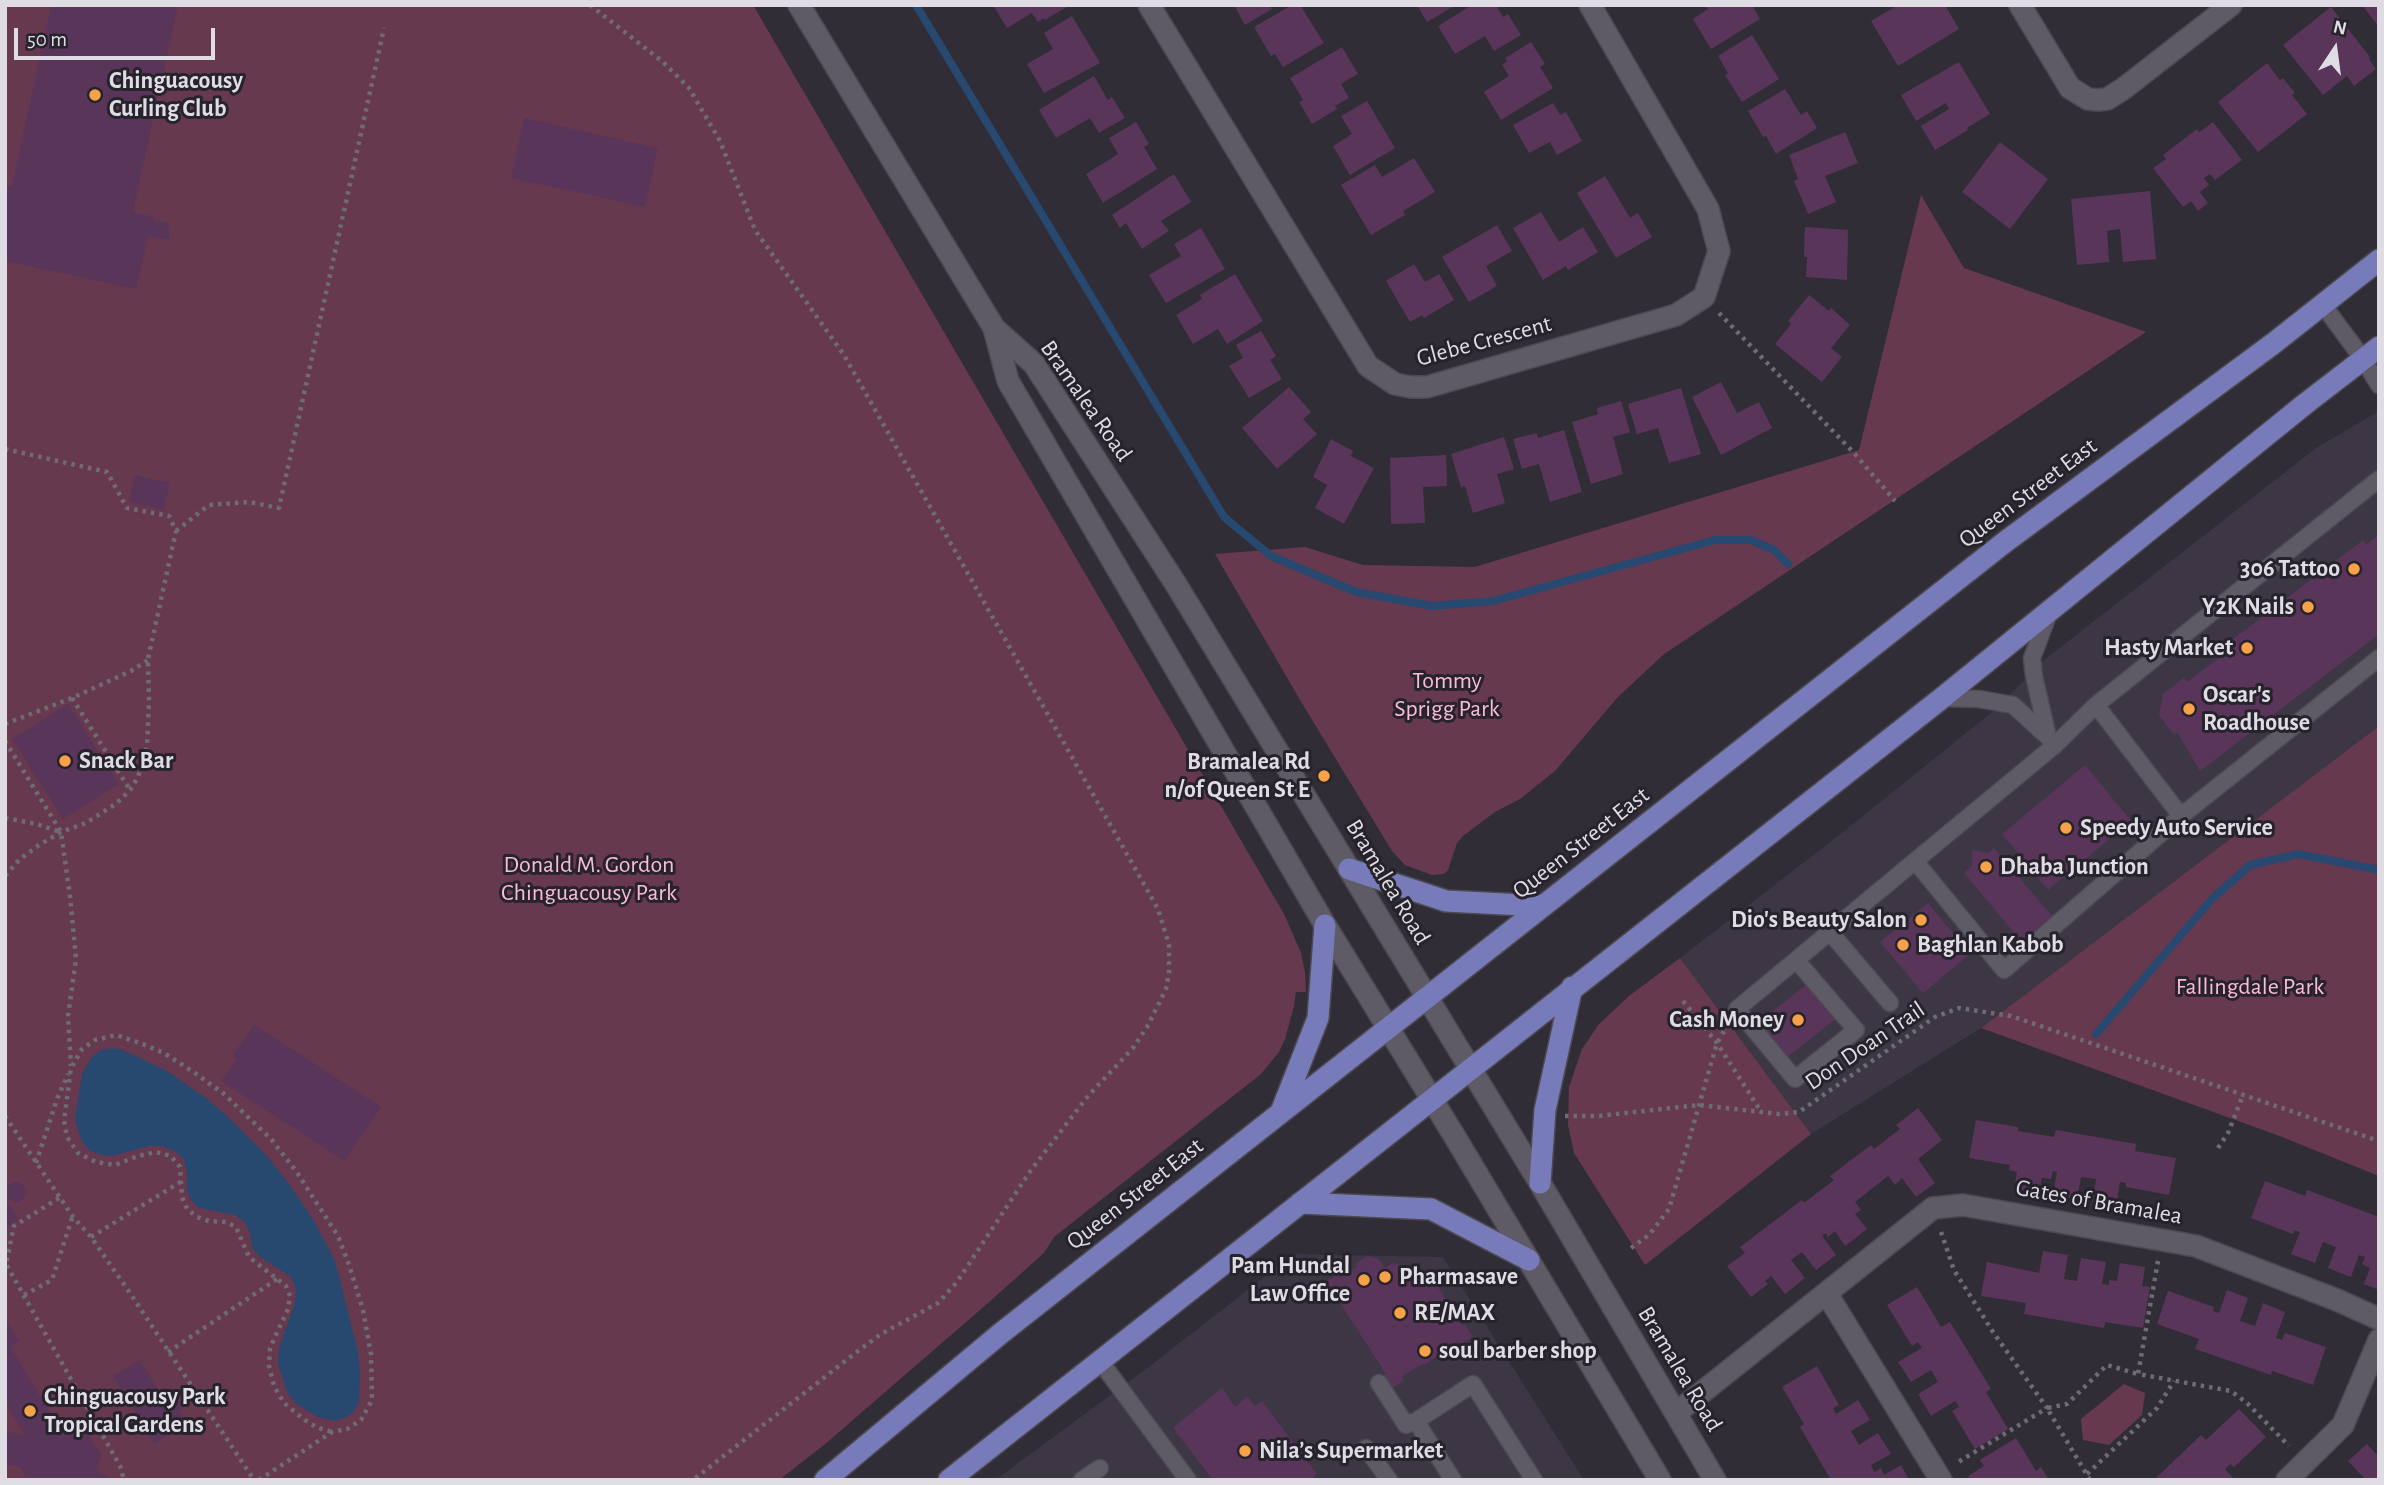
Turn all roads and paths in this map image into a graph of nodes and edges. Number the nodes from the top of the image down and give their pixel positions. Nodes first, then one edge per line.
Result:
1 (590, 5) edge
2 (799, 5) edge
3 (1149, 5) edge
4 (1590, 5) edge
5 (2020, 5) edge
6 (2231, 5) edge
7 (384, 29) dead end
8 (2379, 260) edge
9 (1704, 298) junction
10 (2323, 305) junction
11 (994, 328) junction
12 (2371, 353) edge
13 (2379, 385) edge
14 (5, 449) edge
15 (2379, 479) edge
16 (1895, 501) dead end
17 (176, 531) junction
18 (2049, 613) junction
19 (2379, 658) edge
20 (148, 659) junction
21 (72, 698) junction
22 (1942, 698) junction
23 (2096, 705) junction
24 (5, 724) edge
25 (5, 741) edge
26 (2051, 742) junction
27 (130, 790) junction
28 (2181, 816) junction
29 (5, 818) edge
30 (61, 832) junction
31 (1915, 861) junction
32 (1349, 869) junction
33 (5, 876) edge
34 (1544, 906) junction
35 (1325, 925) junction
36 (1830, 932) junction
37 (1796, 960) junction
38 (1572, 987) junction
39 (1427, 998) junction
40 (1683, 1001) dead end
41 (1890, 1003) dead end
42 (1737, 1009) junction
43 (1388, 1028) junction
44 (1717, 1043) junction
45 (71, 1068) junction
46 (1471, 1069) junction
47 (2243, 1095) junction
48 (1432, 1099) junction
49 (1699, 1105) junction
50 (1760, 1110) junction
51 (1280, 1113) junction
52 (1563, 1116) dead end
53 (5, 1117) edge
54 (2379, 1142) edge
55 (2218, 1148) dead end
56 (36, 1163) junction
57 (182, 1181) junction
58 (1540, 1183) junction
59 (59, 1198) junction
60 (1300, 1203) junction
61 (1933, 1208) junction
62 (72, 1217) junction
63 (91, 1237) junction
64 (2162, 1240) junction
65 (1631, 1248) dead end
66 (1529, 1260) junction
67 (277, 1279) junction
68 (1827, 1294) junction
69 (24, 1295) junction
70 (2379, 1319) edge
71 (2379, 1340) edge
72 (168, 1352) junction
73 (1100, 1361) junction
74 (2138, 1374) junction
75 (2174, 1381) junction
76 (1379, 1383) dead end
77 (2047, 1408) junction
78 (1676, 1413) junction
79 (1416, 1421) junction
80 (332, 1432) junction
81 (1366, 1448) dead end
82 (2305, 1462) junction
83 (1100, 1468) dead end
84 (1939, 1477) edge
85 (2089, 1477) edge
86 (255, 1478) edge
87 (957, 1478) edge
88 (124, 1480) edge
89 (242, 1480) edge
90 (693, 1480) edge
91 (825, 1480) edge
92 (1082, 1480) edge
93 (1188, 1480) edge
94 (1389, 1480) edge
95 (1453, 1480) edge
96 (1534, 1480) edge
97 (1660, 1480) edge
98 (1715, 1480) edge
99 (2287, 1480) edge

1 - 90 path
2 - 11 main road, Bramalea Road
3 - 9 main road, Glebe Crescent
4 - 9 main road
5 - 6 main road
7 - 17 path
8 - 10 main road, Queen Street East
9 - 16 path
10 - 12 lane
10 - 34 main road, Queen Street East
11 - 32 main road, Bramalea Road
11 - 35 main road, Bramalea Road
12 - 13 lane
12 - 18 main road
14 - 17 path
15 - 23 lane
17 - 20 path
18 - 22 main road
18 - 26 lane
19 - 28 lane
20 - 21 path
20 - 27 path
21 - 24 path
21 - 27 path
22 - 26 lane
22 - 38 main road
23 - 26 lane
23 - 28 lane
25 - 30 path
26 - 31 lane
27 - 30 path
28 - 31 lane
29 - 30 path
30 - 33 path
30 - 45 path
31 - 36 lane
32 - 34 main road
32 - 39 main road, Bramalea Road
34 - 39 main road, Queen Street East
35 - 43 main road, Bramalea Road
35 - 51 main road
36 - 37 lane
36 - 41 lane
37 - 42 lane
37 - 42 lane
38 - 46 main road
38 - 58 main road
39 - 43 main road, Queen Street East
39 - 46 main road, Bramalea Road
40 - 44 path
42 - 44 path
43 - 48 main road, Bramalea Road
43 - 51 main road, Queen Street East
44 - 49 path
44 - 50 path
45 - 56 path
45 - 57 path
45 - 80 path
46 - 48 main road
46 - 58 main road, Bramalea Road
47 - 50 path, Don Doan Trail
47 - 54 path, Don Doan Trail
47 - 55 path
48 - 60 main road
48 - 66 main road, Bramalea Road
49 - 50 path, Don Doan Trail
49 - 52 path, Don Doan Trail
49 - 65 path
51 - 91 main road, Queen Street East
53 - 56 path
56 - 59 path
57 - 63 path
57 - 67 path
58 - 78 main road, Bramalea Road
59 - 62 path
59 - 69 path
60 - 66 main road
60 - 73 main road
61 - 64 main road, Gates of Bramalea
61 - 68 main road
61 - 77 path
62 - 63 path
62 - 69 path
63 - 72 path
64 - 70 main road, Gates of Bramalea
64 - 74 path
66 - 97 main road, Bramalea Road
67 - 72 path
67 - 80 path
68 - 78 main road
68 - 84 main road
69 - 88 path
71 - 82 main road
72 - 86 path
73 - 87 main road
73 - 93 lane
74 - 75 path
74 - 77 path
75 - 82 path
75 - 85 path
76 - 79 lane
77 - 84 path
77 - 85 path
78 - 98 main road, Bramalea Road
79 - 95 lane
79 - 96 lane
80 - 86 path
81 - 94 lane
82 - 99 main road
83 - 92 lane
86 - 89 path

